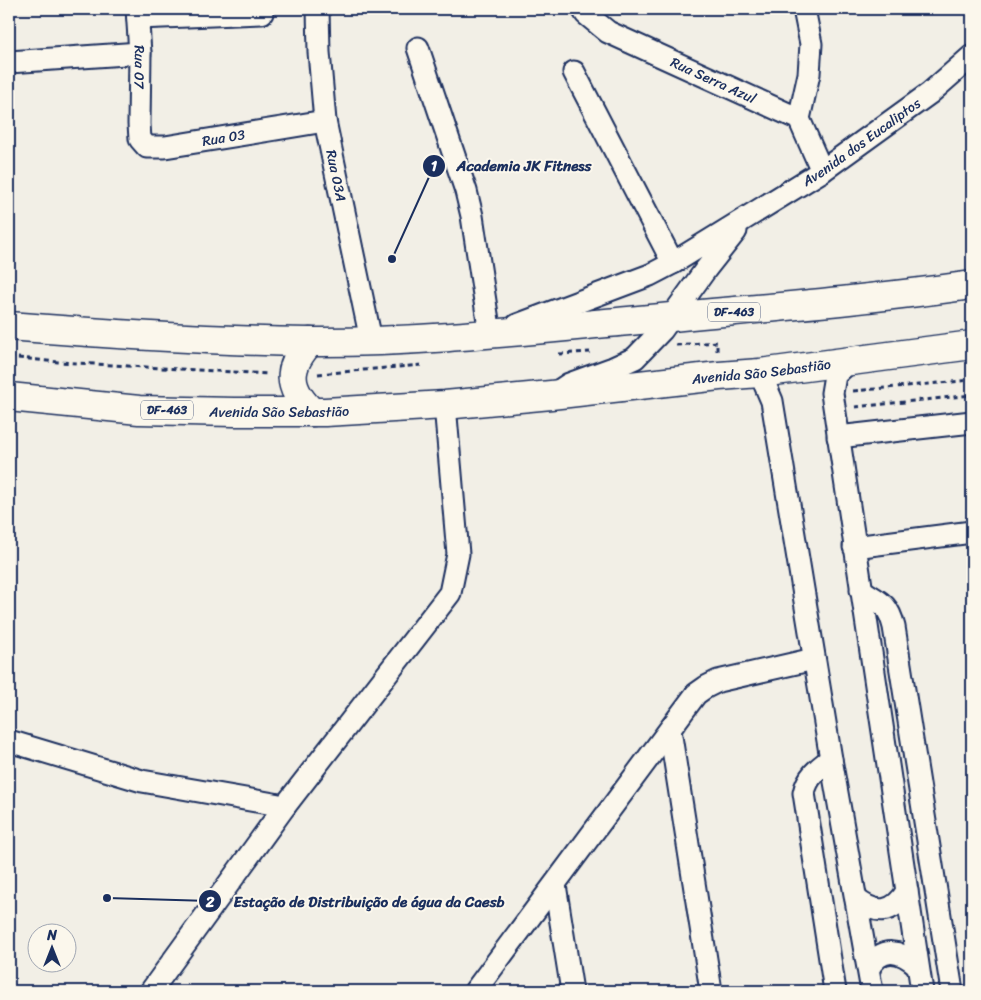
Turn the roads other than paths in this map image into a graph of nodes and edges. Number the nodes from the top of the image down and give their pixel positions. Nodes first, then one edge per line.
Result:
1 (318, 9) edge
2 (583, 9) edge
3 (804, 9) edge
4 (138, 13) edge
5 (262, 13) dead end
6 (418, 48) dead end
7 (140, 53) junction
8 (972, 56) edge
9 (9, 62) edge
10 (574, 72) dead end
11 (799, 119) junction
12 (325, 121) junction
13 (139, 124) joint
14 (822, 171) junction
15 (746, 219) junction
16 (673, 263) junction
17 (972, 285) edge
18 (670, 317) junction
19 (9, 326) edge
20 (492, 334) junction
21 (370, 340) junction
22 (310, 342) junction
23 (972, 345) edge
24 (850, 361) junction
25 (760, 373) junction
26 (551, 395) junction
27 (9, 397) edge
28 (445, 405) junction
29 (312, 412) junction
30 (972, 422) edge
31 (838, 437) junction
32 (972, 532) edge
33 (854, 547) junction
34 (860, 590) junction
35 (814, 659) junction
36 (670, 730) junction
37 (9, 741) edge
38 (831, 759) junction
39 (285, 806) junction
40 (555, 885) junction
41 (906, 891) junction
42 (856, 899) junction
43 (917, 965) junction
44 (869, 968) junction
45 (151, 991) edge
46 (475, 991) edge
47 (572, 991) edge
48 (711, 991) edge
49 (835, 991) edge
50 (872, 991) edge
51 (922, 991) edge
52 (952, 991) edge

1 - 12 street, Rua 03A
2 - 11 street, Rua Serra Azul
3 - 11 street
4 - 5 street
4 - 7 street, Rua 07
6 - 20 street
7 - 9 street
7 - 13 street, Rua 07
8 - 14 street, Avenida dos Eucaliptos
10 - 16 street
11 - 14 street
12 - 13 street, Rua 03
12 - 21 street, Rua 03A
14 - 15 street, Avenida dos Eucaliptos
15 - 16 street
15 - 18 street, Avenida São Sebastião
16 - 20 street
17 - 18 main road, DF-463
18 - 20 main road, DF-463
18 - 26 street, Avenida São Sebastião
19 - 22 main road, DF-463
20 - 21 main road, DF-463
21 - 22 main road, DF-463
22 - 29 main road
23 - 24 main road, Avenida São Sebastião / DF-463
24 - 25 main road, Avenida São Sebastião / DF-463
24 - 31 street
25 - 26 main road, Avenida São Sebastião / DF-463
25 - 35 street
26 - 28 main road, Avenida São Sebastião / DF-463
27 - 29 main road, Avenida São Sebastião / DF-463
28 - 29 main road, Avenida São Sebastião / DF-463
28 - 39 street
30 - 31 street
31 - 33 street
32 - 33 street
33 - 34 street
34 - 41 street
34 - 52 street
35 - 36 street
35 - 38 street
36 - 40 street
36 - 48 street
37 - 39 street
38 - 42 street
38 - 49 street
39 - 45 street
40 - 46 street
40 - 47 street
41 - 42 street
41 - 43 street
42 - 44 street
43 - 44 street
43 - 51 street
44 - 50 street

